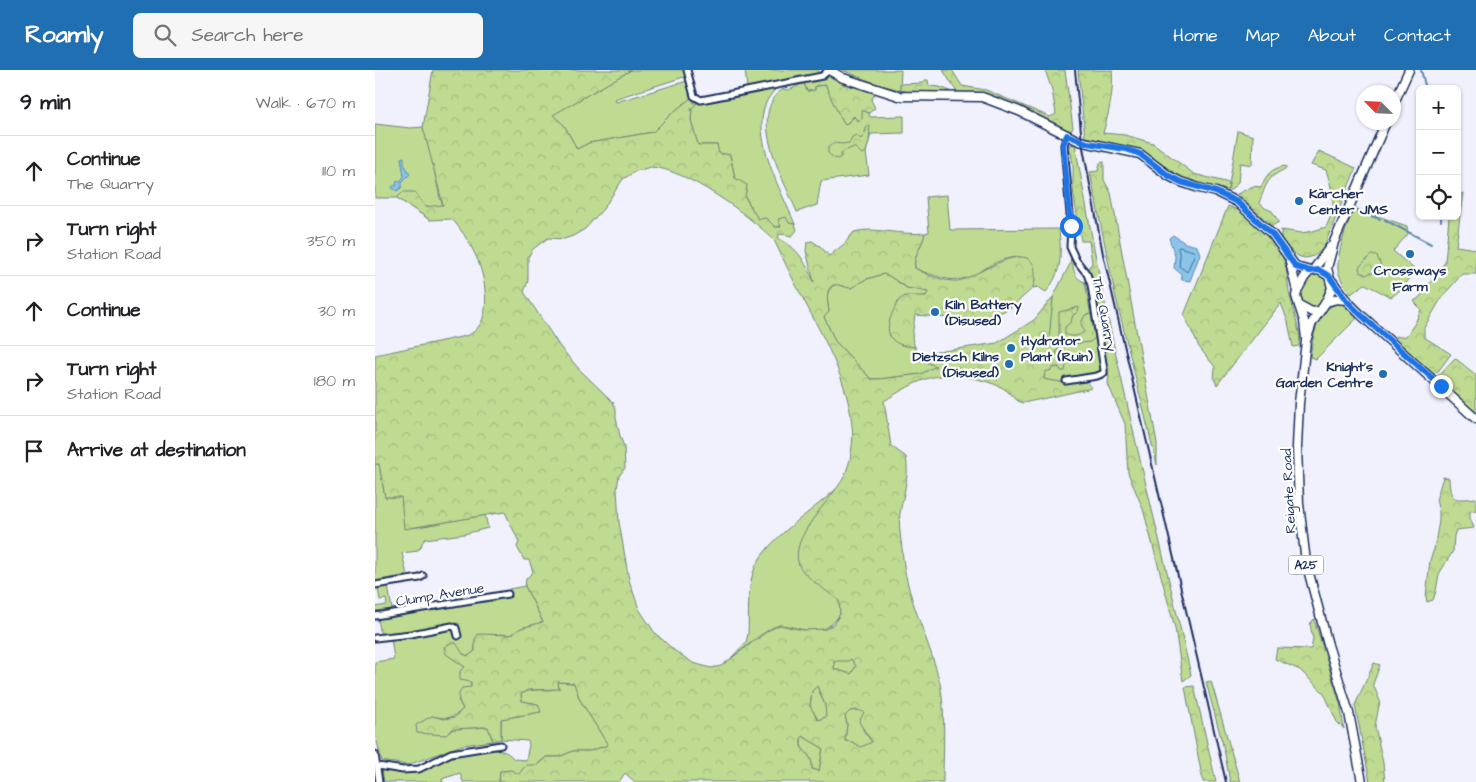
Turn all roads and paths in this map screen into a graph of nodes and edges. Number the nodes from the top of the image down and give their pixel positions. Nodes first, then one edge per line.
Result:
1 (687, 70) edge
2 (829, 70) edge
3 (1409, 70) edge
4 (1401, 88) edge
5 (1382, 130) edge
6 (1067, 135) junction
7 (1333, 242) junction
8 (1289, 258) junction
9 (1312, 270) junction
10 (1330, 278) junction
11 (1297, 291) junction
12 (1346, 300) junction
13 (1327, 302) junction
14 (1299, 305) junction
15 (1319, 311) junction
16 (1306, 341) junction
17 (1066, 380) dead end
18 (1476, 418) edge
19 (423, 576) dead end
20 (375, 585) edge
21 (508, 594) dead end
22 (375, 616) edge
23 (458, 636) dead end
24 (375, 638) edge
25 (501, 745) dead end
26 (375, 754) edge
27 (378, 766) junction
28 (379, 782) edge
29 (1363, 782) edge

1 - 2 street
2 - 6 main road
3 - 4 main road
5 - 7 main road
6 - 8 main road
6 - 17 street, The Quarry
7 - 9 main road
7 - 10 main road
8 - 9 main road
8 - 11 main road
9 - 10 main road
9 - 11 main road
10 - 12 main road
10 - 13 main road
11 - 14 main road
12 - 13 main road
12 - 18 main road
13 - 15 main road
14 - 15 main road
14 - 16 main road, Reigate Road / A25
15 - 16 main road, Reigate Road / A25
16 - 29 main road, Reigate Road / A25
19 - 20 street
21 - 22 street, Clump Avenue
23 - 24 street
25 - 27 street
26 - 27 street
27 - 28 street

